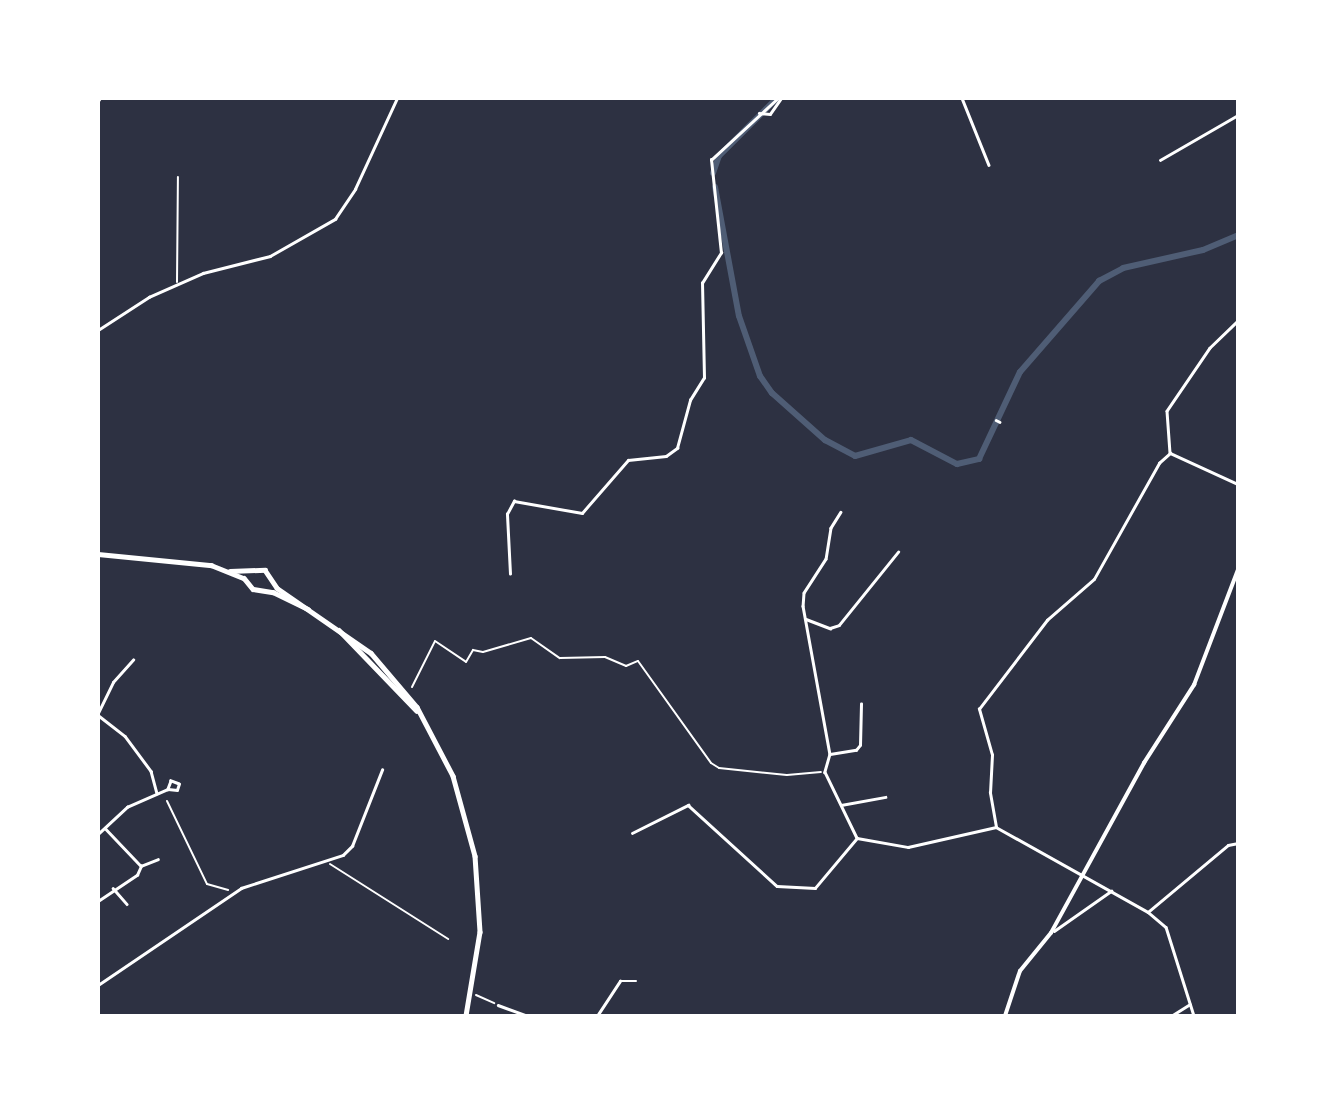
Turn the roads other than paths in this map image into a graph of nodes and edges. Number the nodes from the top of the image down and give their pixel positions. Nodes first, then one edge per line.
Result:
1 (397, 98) edge
2 (962, 98) edge
3 (778, 99) edge
4 (761, 113) junction
5 (1238, 115) edge
6 (1160, 160) dead end
7 (989, 165) dead end
8 (178, 177) dead end
9 (177, 284) junction
10 (1238, 321) edge
11 (98, 330) edge
12 (1170, 453) junction
13 (1238, 484) edge
14 (841, 512) dead end
15 (898, 552) dead end
16 (98, 554) edge
17 (251, 570) junction
18 (1238, 570) edge
19 (230, 571) junction
20 (510, 574) dead end
21 (269, 578) junction
22 (247, 581) junction
23 (1236, 584) edge
24 (260, 590) junction
25 (310, 609) junction
26 (805, 619) junction
27 (133, 660) dead end
28 (860, 704) dead end
29 (98, 714) edge
30 (830, 754) junction
31 (382, 770) dead end
32 (168, 789) dead end
33 (157, 794) junction
34 (885, 797) dead end
35 (841, 804) junction
36 (996, 827) junction
37 (105, 828) junction
38 (632, 833) dead end
39 (98, 834) edge
40 (857, 838) junction
41 (1238, 843) edge
42 (158, 859) dead end
43 (141, 866) junction
44 (1083, 874) junction
45 (113, 888) junction
46 (1111, 891) junction
47 (98, 901) edge
48 (127, 904) dead end
49 (1148, 912) junction
50 (1051, 933) junction
51 (636, 981) dead end
52 (98, 985) edge
53 (498, 1004) road end
54 (1190, 1004) junction
55 (466, 1016) edge
56 (528, 1016) edge
57 (597, 1016) edge
58 (1005, 1016) edge
59 (1171, 1016) edge
60 (1194, 1016) edge

1 - 9 street
2 - 7 street
3 - 4 street
3 - 4 street
4 - 20 street
5 - 6 street
8 - 9 lane
9 - 11 street
10 - 12 street
12 - 13 street
12 - 36 street
14 - 26 street
15 - 26 street
16 - 19 main road
17 - 19 main road
17 - 21 main road
17 - 22 main road
18 - 23 street
19 - 22 main road
21 - 24 main road
21 - 25 main road
22 - 24 main road
23 - 44 street
24 - 25 main road
25 - 55 main road
26 - 30 street
27 - 29 street
28 - 30 street
29 - 33 street
30 - 35 street
31 - 52 street
32 - 33 street
33 - 37 street
34 - 35 street
35 - 40 street
36 - 40 street
36 - 44 street
37 - 39 street
37 - 43 street
38 - 40 street
41 - 49 street
42 - 43 street
43 - 45 street
44 - 46 street
44 - 50 street
45 - 47 street
45 - 48 street
46 - 49 street
46 - 50 street
49 - 54 street
50 - 58 street
51 - 57 street
53 - 56 street
54 - 59 street
54 - 60 street

